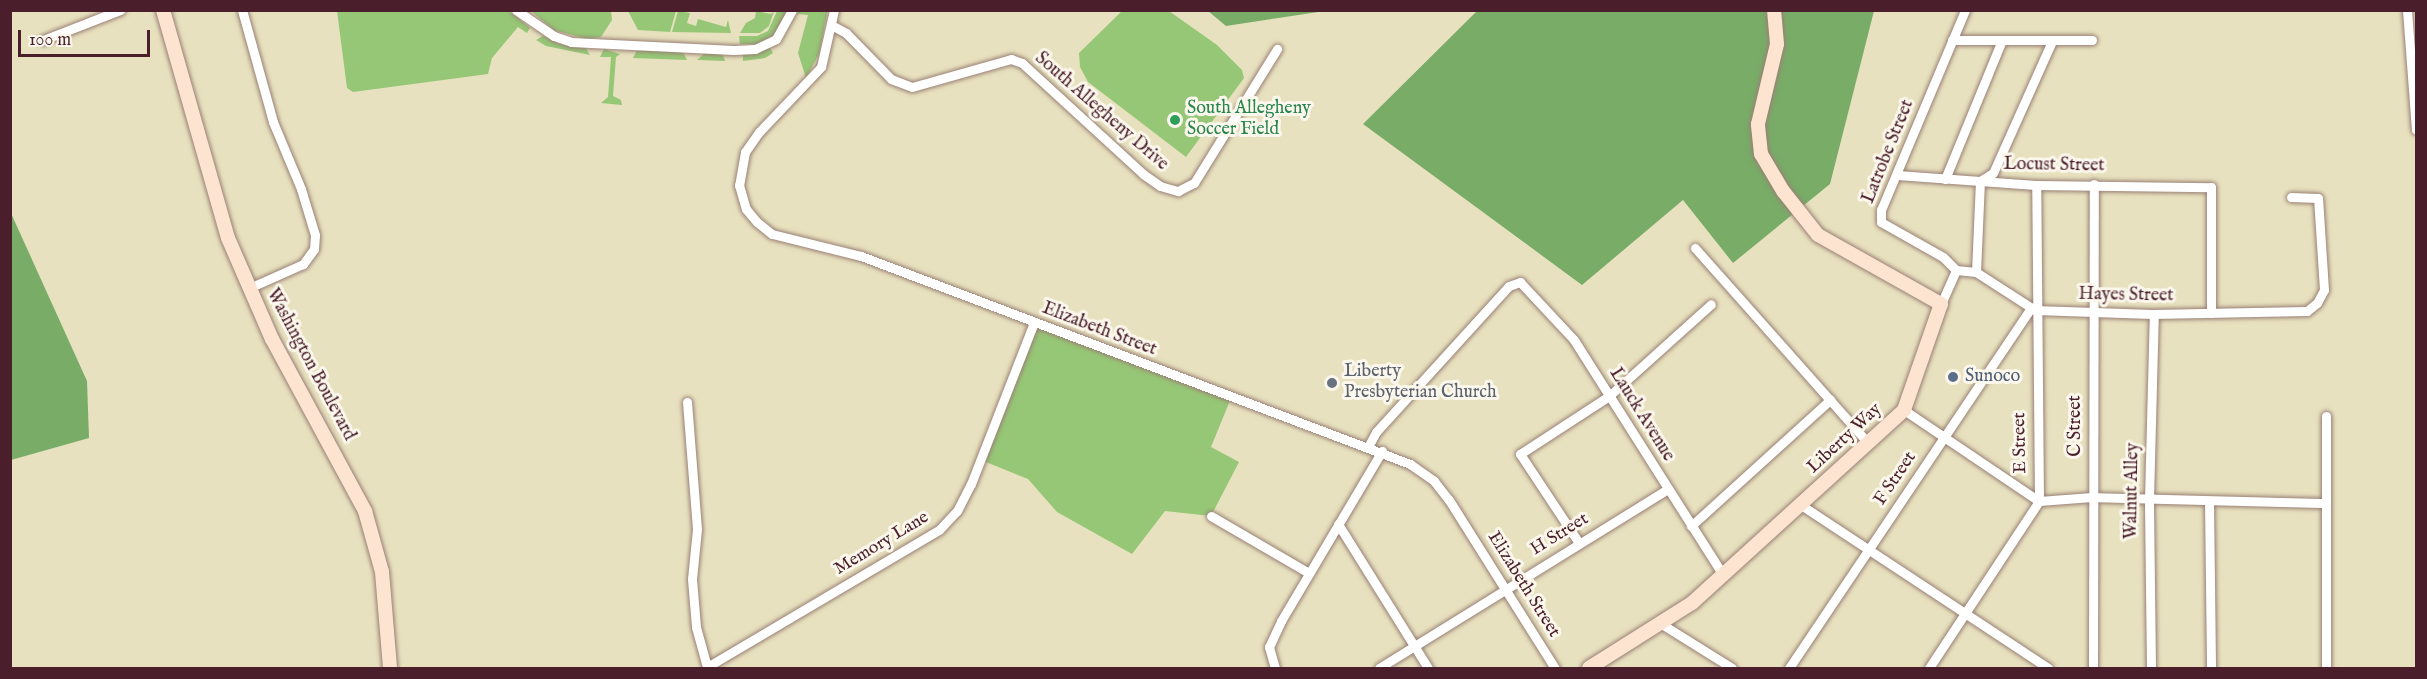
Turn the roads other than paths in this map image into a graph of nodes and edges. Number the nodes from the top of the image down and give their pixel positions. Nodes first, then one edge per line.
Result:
1 (120, 10) edge
2 (163, 10) edge
3 (242, 10) edge
4 (516, 10) edge
5 (792, 10) edge
6 (834, 10) edge
7 (1774, 10) edge
8 (1965, 10) edge
9 (2407, 10) edge
10 (833, 26) junction
11 (43, 40) dead end
12 (1952, 40) junction
13 (2002, 40) junction
14 (2092, 40) dead end
15 (2052, 41) junction
16 (1277, 49) dead end
17 (2416, 130) edge
18 (1897, 175) junction
19 (1945, 179) junction
20 (1980, 181) junction
21 (2094, 184) junction
22 (2036, 185) junction
23 (2291, 197) dead end
24 (1695, 248) dead end
25 (1956, 270) junction
26 (1976, 272) junction
27 (249, 288) junction
28 (1711, 304) dead end
29 (1941, 304) junction
30 (2033, 309) junction
31 (2092, 312) junction
32 (2211, 313) junction
33 (2154, 314) junction
34 (1034, 322) junction
35 (1609, 396) junction
36 (1830, 400) junction
37 (687, 402) dead end
38 (1904, 410) junction
39 (2326, 416) dead end
40 (1944, 436) junction
41 (1868, 443) junction
42 (1368, 447) junction
43 (1382, 451) junction
44 (1668, 489) junction
45 (2092, 497) junction
46 (2149, 499) junction
47 (2039, 501) junction
48 (2209, 501) junction
49 (2326, 503) junction
50 (1802, 504) junction
51 (1211, 516) dead end
52 (1338, 524) junction
53 (1691, 526) junction
54 (1580, 543) junction
55 (1868, 549) junction
56 (1309, 573) junction
57 (1723, 575) junction
58 (1507, 588) junction
59 (1964, 615) junction
60 (1660, 623) junction
61 (1415, 646) junction
62 (707, 668) edge
63 (390, 669) edge
64 (1275, 669) edge
65 (1379, 669) edge
66 (1428, 669) edge
67 (1556, 669) edge
68 (1589, 669) edge
69 (1732, 669) edge
70 (1789, 669) edge
71 (1929, 669) edge
72 (2048, 669) edge
73 (2093, 669) edge
74 (2151, 669) edge
75 (2211, 669) edge
76 (2326, 669) edge

1 - 11 street
2 - 27 street, Washington Boulevard
3 - 27 street
4 - 5 street
6 - 10 street
7 - 29 street
8 - 12 street, Latrobe Street
9 - 17 street
10 - 16 street, South Allegheny Drive
10 - 34 street, Elizabeth Street
12 - 13 street
12 - 18 street, Latrobe Street
13 - 15 street
13 - 19 street
14 - 15 street
15 - 20 street
18 - 19 street, Locust Street
18 - 25 street, Latrobe Street
19 - 20 street, Locust Street
20 - 22 street, Locust Street
20 - 26 street
21 - 22 street, Locust Street
21 - 31 street, C Street
21 - 32 street, Locust Street
22 - 30 street, E Street
23 - 32 street, Hayes Street
24 - 36 street
25 - 26 street
25 - 29 street
26 - 30 street
27 - 63 street, Washington Boulevard
28 - 35 street
29 - 38 street, Liberty Way
30 - 31 street, Hayes Street
30 - 40 street, F Street
30 - 47 street, E Street
31 - 33 street, Hayes Street
31 - 45 street, C Street
32 - 33 street, Hayes Street
33 - 46 street, Walnut Alley
34 - 42 street, Elizabeth Street
34 - 62 street, Memory Lane
35 - 42 street, Lauck Avenue
35 - 44 street, Lauck Avenue
35 - 54 street
36 - 41 street
36 - 53 street
37 - 62 street
38 - 40 street
38 - 41 street, Liberty Way
39 - 49 street
40 - 47 street
40 - 55 street, F Street
41 - 50 street, Liberty Way
42 - 43 street, Elizabeth Street
43 - 52 street
43 - 58 street, Elizabeth Street
44 - 53 street, Lauck Avenue
44 - 54 street, H Street
45 - 46 street
45 - 47 street
45 - 73 street, C Street
46 - 48 street
46 - 74 street, Walnut Alley
47 - 59 street
48 - 49 street
48 - 75 street
49 - 76 street
50 - 55 street
50 - 57 street, Liberty Way
51 - 56 street
52 - 56 street
52 - 61 street
53 - 57 street, Lauck Avenue
54 - 58 street, H Street
55 - 59 street
55 - 70 street, F Street
56 - 64 street
57 - 60 street, Liberty Way
58 - 61 street, H Street
58 - 67 street, Elizabeth Street
59 - 71 street
59 - 72 street
60 - 68 street, Liberty Way
60 - 69 street
61 - 65 street, H Street
61 - 66 street

